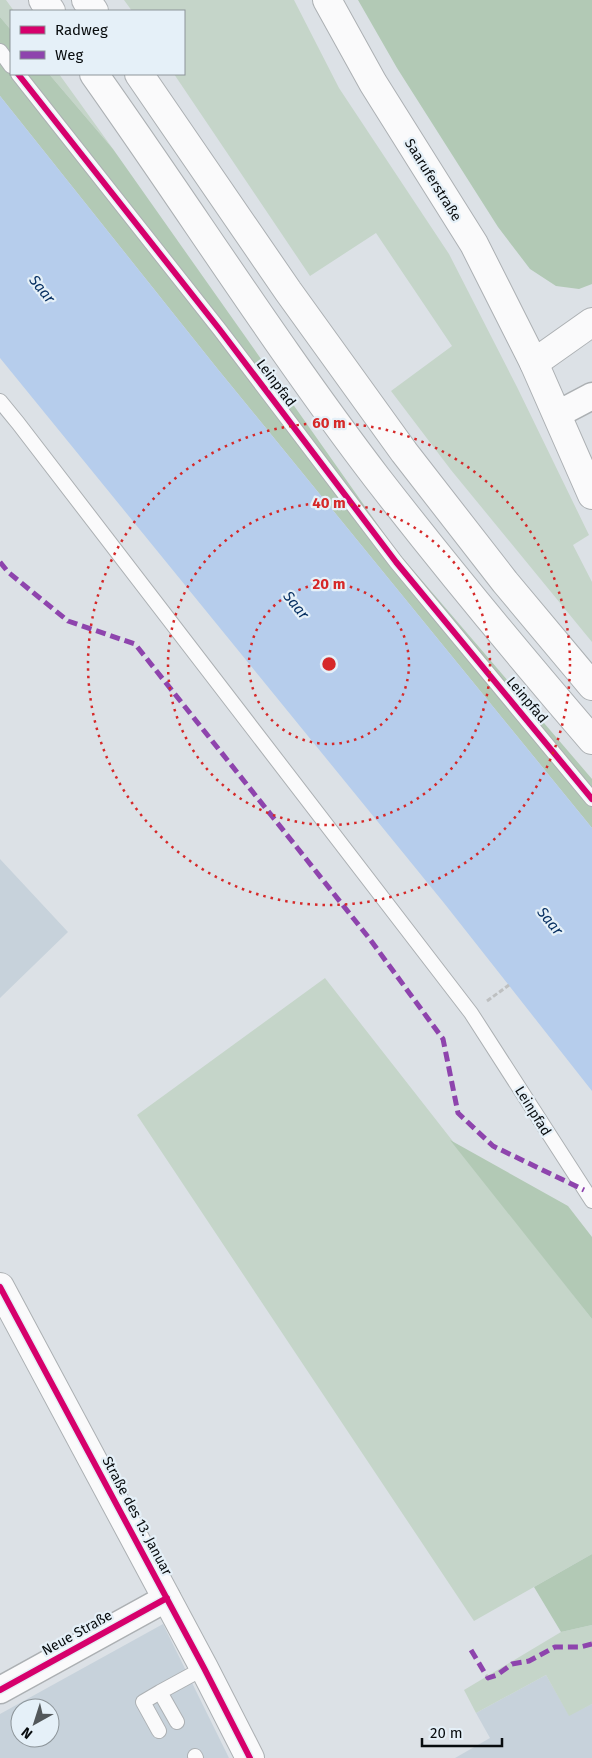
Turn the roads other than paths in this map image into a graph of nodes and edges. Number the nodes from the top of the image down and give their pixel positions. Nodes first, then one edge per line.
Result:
1 (327, 0) edge
2 (0, 51) edge
3 (10, 65) edge
4 (19, 75) edge
5 (95, 75) edge
6 (140, 75) edge
7 (592, 322) edge
8 (534, 363) junction
9 (592, 396) edge
10 (0, 402) edge
11 (558, 414) junction
12 (592, 495) edge
13 (592, 686) edge
14 (592, 740) edge
15 (592, 799) edge
16 (592, 1201) edge
17 (0, 1287) edge
18 (167, 1598) junction
19 (204, 1668) junction
20 (0, 1690) edge
21 (160, 1692) junction
22 (177, 1722) dead end
23 (159, 1731) dead end
24 (250, 1758) edge

1 - 8 main road, Saaruferstraße
2 - 3 lane
4 - 15 lane, Leinpfad
5 - 14 main road
6 - 13 main road
7 - 8 main road
8 - 11 main road, Saaruferstraße
9 - 11 street
10 - 16 lane, Leinpfad
11 - 12 main road, Saaruferstraße
17 - 18 main road, Straße des 13. Januar
18 - 19 main road, Straße des 13. Januar
18 - 20 street, Neue Straße
19 - 21 lane
19 - 24 main road, Straße des 13. Januar
21 - 22 lane
21 - 23 lane

